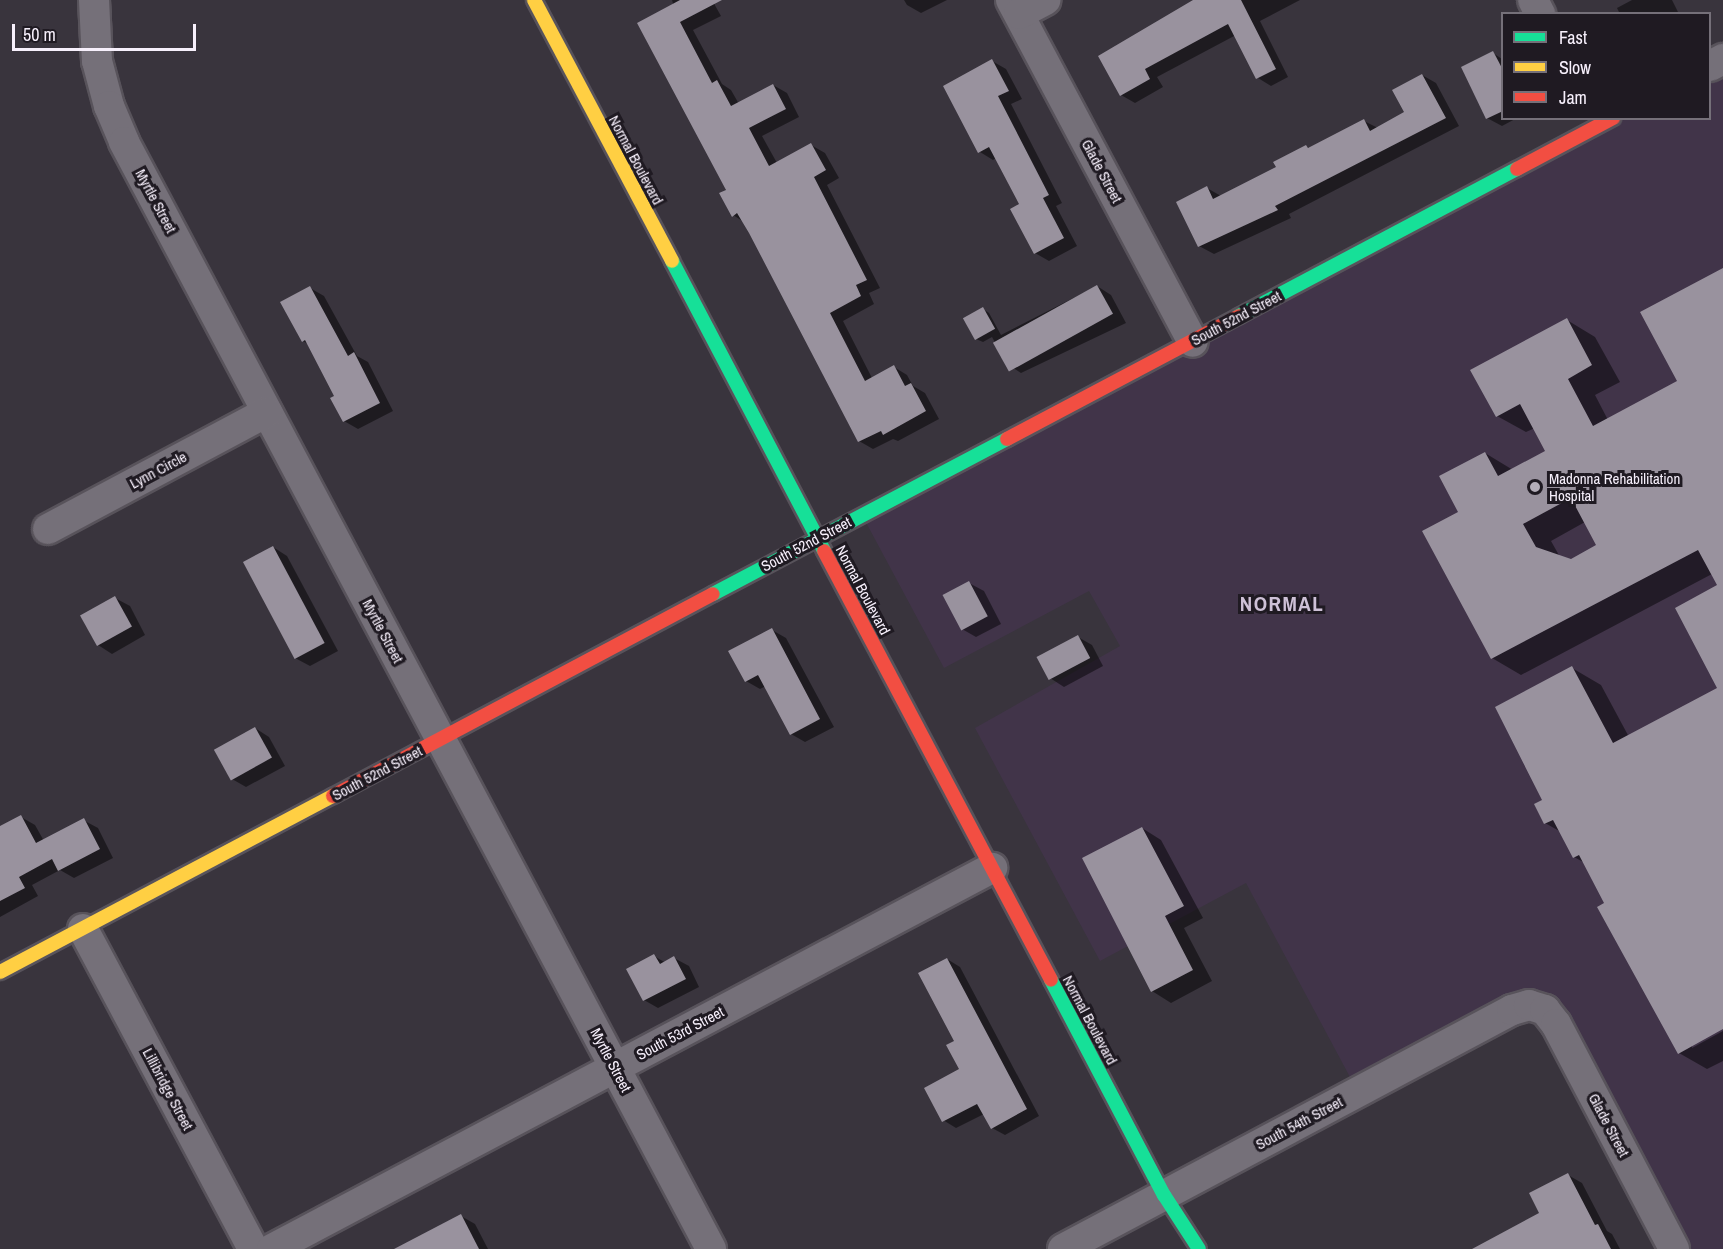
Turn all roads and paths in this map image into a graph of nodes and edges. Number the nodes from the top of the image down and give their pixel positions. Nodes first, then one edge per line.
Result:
1 (94, 0) edge
2 (534, 0) edge
3 (1045, 0) edge
4 (1015, 7) edge
5 (1603, 121) edge
6 (1192, 342) junction
7 (267, 412) junction
8 (48, 529) dead end
9 (816, 538) junction
10 (441, 740) junction
11 (992, 868) junction
12 (83, 929) junction
13 (0, 972) edge
14 (1537, 1006) joint
15 (615, 1068) junction
16 (1164, 1195) junction
17 (253, 1249) edge
18 (272, 1249) edge
19 (711, 1249) edge
20 (1063, 1249) edge
21 (1185, 1249) edge
22 (1199, 1249) edge
23 (1674, 1249) edge

1 - 7 street, Myrtle Street
2 - 9 street, Normal Boulevard
3 - 4 street
4 - 6 street, Glade Street
5 - 6 street, South 52nd Street
6 - 9 street, South 52nd Street
7 - 8 street, Lynn Circle
7 - 10 street, Myrtle Street
9 - 10 street, South 52nd Street
9 - 11 street, Normal Boulevard
10 - 12 street, South 52nd Street
10 - 15 street, Myrtle Street
11 - 15 street, South 53rd Street
11 - 16 street, Normal Boulevard
12 - 13 street, South 52nd Street
12 - 17 street, Lillibridge Street
14 - 16 street, South 54th Street
14 - 23 street, Glade Street
15 - 18 street, South 53rd Street
15 - 19 street, Myrtle Street
16 - 20 street, South 54th Street
16 - 21 street, Normal Boulevard
16 - 22 street, Normal Boulevard

